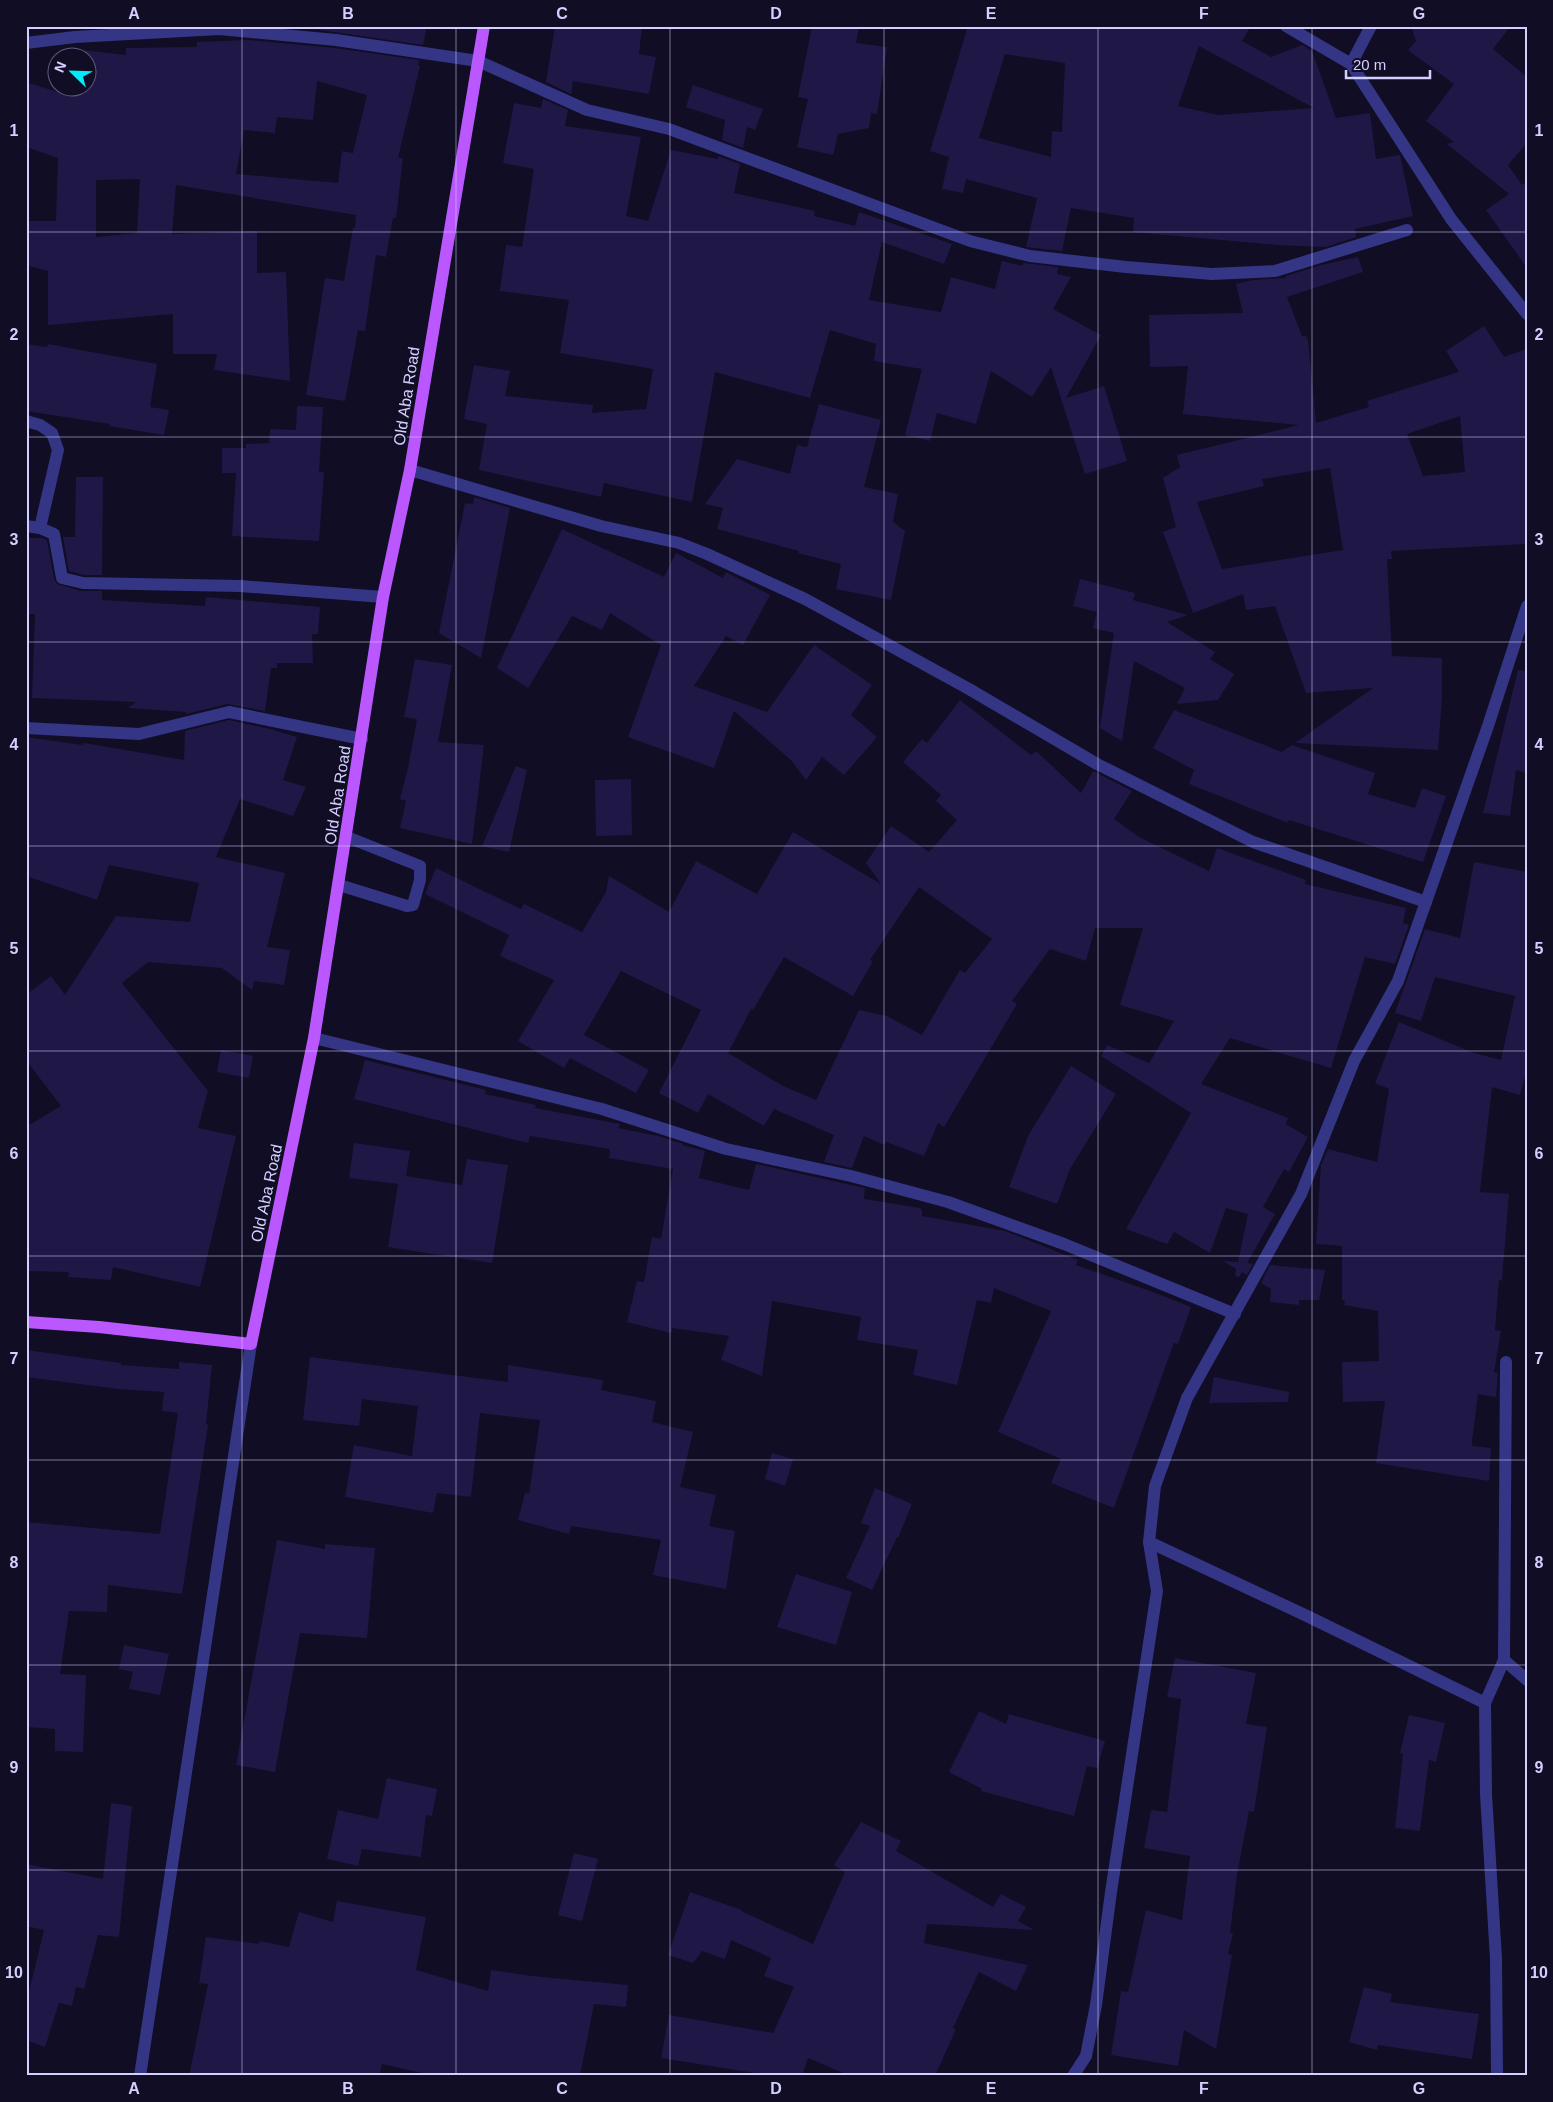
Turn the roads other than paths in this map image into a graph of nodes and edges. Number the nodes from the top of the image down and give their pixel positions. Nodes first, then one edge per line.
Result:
1 (484, 26) edge
2 (1286, 26) edge
3 (1371, 26) edge
4 (26, 43) edge
5 (478, 61) junction
6 (1351, 64) junction
7 (1407, 230) dead end
8 (1527, 314) edge
9 (26, 421) edge
10 (410, 470) junction
11 (26, 526) edge
12 (40, 528) junction
13 (383, 597) junction
14 (1527, 606) edge
15 (26, 728) edge
16 (362, 739) junction
17 (347, 837) junction
18 (339, 885) junction
19 (1426, 902) junction
20 (314, 1038) junction
21 (1235, 1314) junction
22 (26, 1322) edge
23 (251, 1344) junction
24 (1506, 1362) dead end
25 (1149, 1542) junction
26 (1504, 1660) junction
27 (1527, 1680) edge
28 (1485, 1703) junction
29 (140, 2076) edge
30 (1073, 2076) edge
31 (1497, 2076) edge

1 - 5 main road, Old Aba Road
2 - 6 street
3 - 6 street
4 - 5 street
5 - 7 street
5 - 10 main road, Old Aba Road
6 - 8 street
9 - 12 street
10 - 13 main road, Old Aba Road
10 - 19 street
11 - 12 street
12 - 13 street
13 - 16 main road, Old Aba Road
14 - 19 street
15 - 16 street
16 - 17 main road, Old Aba Road
17 - 18 main road, Old Aba Road
17 - 18 street
18 - 20 main road, Old Aba Road
19 - 21 street
20 - 21 street
20 - 23 main road, Old Aba Road
21 - 25 street
22 - 23 main road
23 - 29 street
24 - 26 street
25 - 28 street
25 - 30 street
26 - 27 street
26 - 28 street
28 - 31 street

